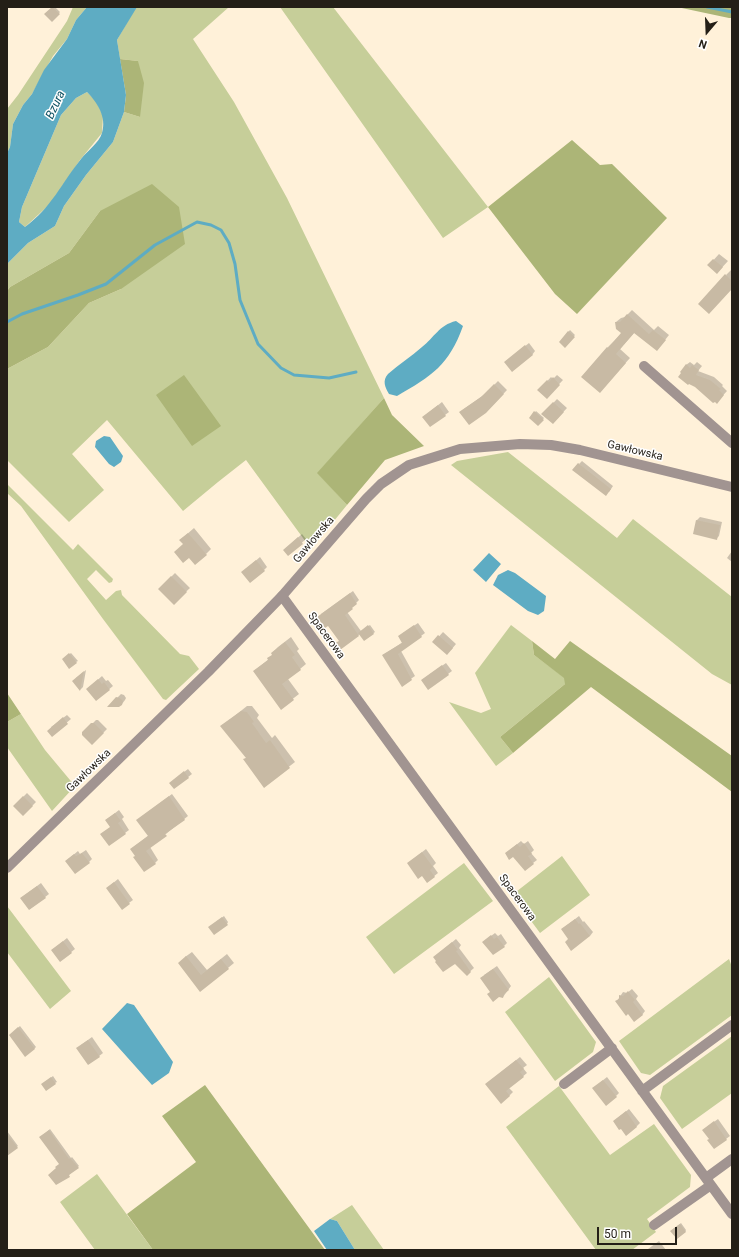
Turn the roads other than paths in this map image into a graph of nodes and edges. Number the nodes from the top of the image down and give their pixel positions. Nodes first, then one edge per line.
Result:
1 (644, 366) dead end
2 (732, 443) edge
3 (732, 486) edge
4 (282, 596) junction
5 (7, 868) edge
6 (732, 1025) edge
7 (612, 1048) junction
8 (564, 1084) dead end
9 (642, 1090) junction
10 (732, 1159) edge
11 (708, 1182) junction
12 (732, 1214) edge
13 (654, 1225) dead end

1 - 2 street
3 - 4 street, Gawłowska
4 - 5 street, Gawłowska
4 - 7 street, Spacerowa
6 - 9 street
7 - 8 street
7 - 9 street, Spacerowa
9 - 11 street, Spacerowa
10 - 11 street
11 - 12 street, Spacerowa
11 - 13 street

